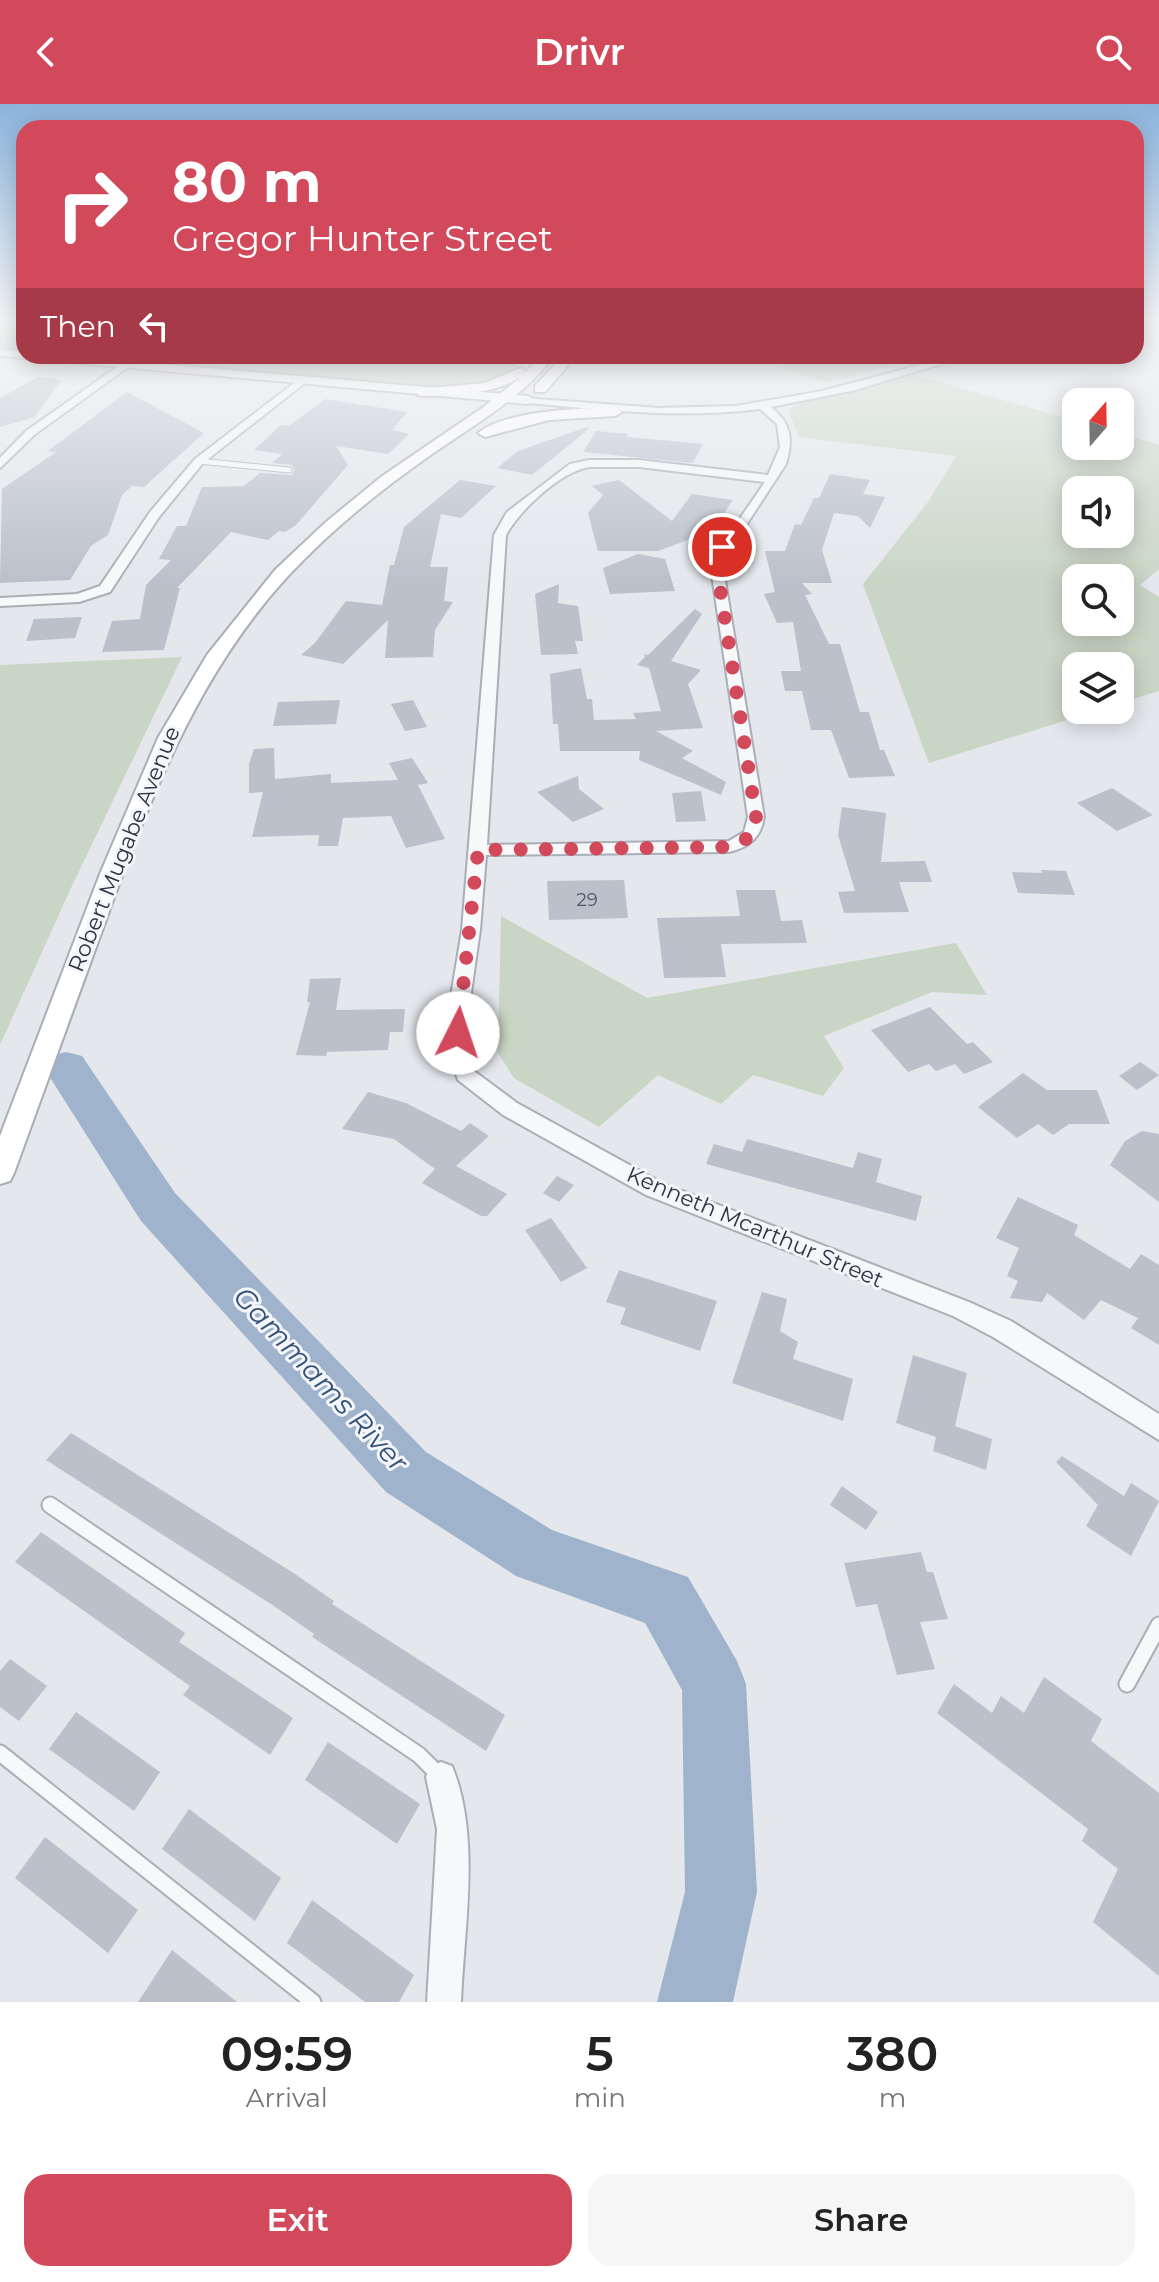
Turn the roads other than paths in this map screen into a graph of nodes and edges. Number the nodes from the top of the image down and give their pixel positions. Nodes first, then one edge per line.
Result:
1 (761, 405) edge
2 (69, 406) edge
3 (271, 406) edge
4 (444, 406) edge
5 (493, 406) edge
6 (520, 406) edge
7 (566, 406) edge
8 (598, 406) edge
9 (757, 406) edge
10 (616, 410) junction
11 (458, 430) junction
12 (472, 441) junction
13 (199, 461) junction
14 (0, 465) edge
15 (289, 470) dead end
16 (771, 479) junction
17 (336, 521) junction
18 (0, 602) edge
19 (478, 850) junction
20 (0, 1173) edge
21 (1159, 1428) edge
22 (50, 1505) dead end
23 (1159, 1625) edge
24 (1127, 1684) dead end
25 (0, 1753) edge
26 (441, 1777) joint
27 (313, 2002) edge
28 (444, 2002) edge

1 - 16 street
2 - 14 street
3 - 13 street
4 - 11 main road
5 - 11 main road, Robert Mugabe Avenue
6 - 12 main road, Robert Mugabe Avenue
7 - 10 street
8 - 10 main road
9 - 10 street
10 - 12 main road
11 - 17 main road, Robert Mugabe Avenue
12 - 17 main road, Robert Mugabe Avenue
13 - 15 lane
13 - 18 street
16 - 19 street, Kenneth Mcarthur Street
16 - 19 street
17 - 20 main road, Robert Mugabe Avenue
19 - 21 street, Kenneth Mcarthur Street
22 - 26 lane
23 - 24 lane
25 - 27 lane
26 - 28 street

